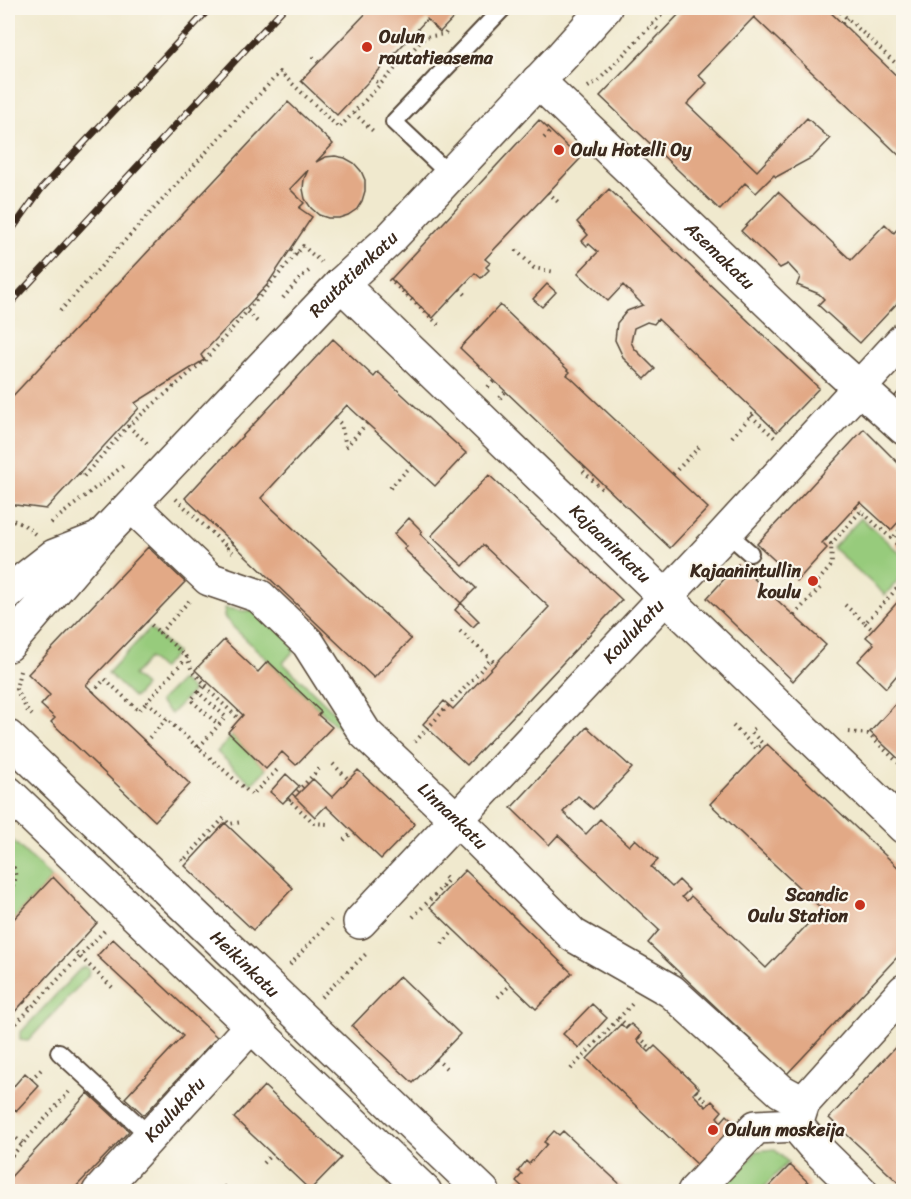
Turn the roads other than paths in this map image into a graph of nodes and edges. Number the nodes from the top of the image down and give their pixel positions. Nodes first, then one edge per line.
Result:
1 (503, 8) edge
2 (603, 8) edge
3 (538, 81) junction
4 (450, 175) junction
5 (331, 273) junction
6 (903, 339) edge
7 (859, 387) junction
8 (903, 428) edge
9 (132, 506) junction
10 (726, 532) junction
11 (99, 539) junction
12 (750, 553) dead end
13 (8, 592) edge
14 (665, 598) junction
15 (14, 656) edge
16 (8, 736) edge
17 (8, 793) edge
18 (457, 819) junction
19 (903, 828) edge
20 (365, 917) road end
21 (903, 991) edge
22 (252, 1025) junction
23 (59, 1052) dead end
24 (800, 1114) junction
25 (150, 1136) junction
26 (99, 1191) edge
27 (425, 1191) edge
28 (483, 1191) edge
29 (694, 1191) edge
30 (861, 1191) edge

1 - 4 lane
2 - 3 street, Rautatienkatu
3 - 4 street, Rautatienkatu
3 - 7 street, Asemakatu
4 - 5 street, Rautatienkatu
5 - 9 street, Rautatienkatu
5 - 14 street, Kajaaninkatu
6 - 7 street, Koulukatu
7 - 8 street, Asemakatu
7 - 10 street, Koulukatu
9 - 11 street, Rautatienkatu
9 - 18 street, Linnankatu
10 - 12 lane
10 - 14 street, Koulukatu
11 - 13 street, Rautatienkatu
11 - 15 street, Rautatienkatu
14 - 18 street, Koulukatu
14 - 19 street, Kajaaninkatu
16 - 28 street, Heikinkatu
17 - 22 street
18 - 20 street, Koulukatu
18 - 24 street, Linnankatu
21 - 24 street
22 - 25 street, Koulukatu
22 - 27 street
23 - 25 lane
24 - 29 street
24 - 30 street, Linnankatu
25 - 26 street, Koulukatu

